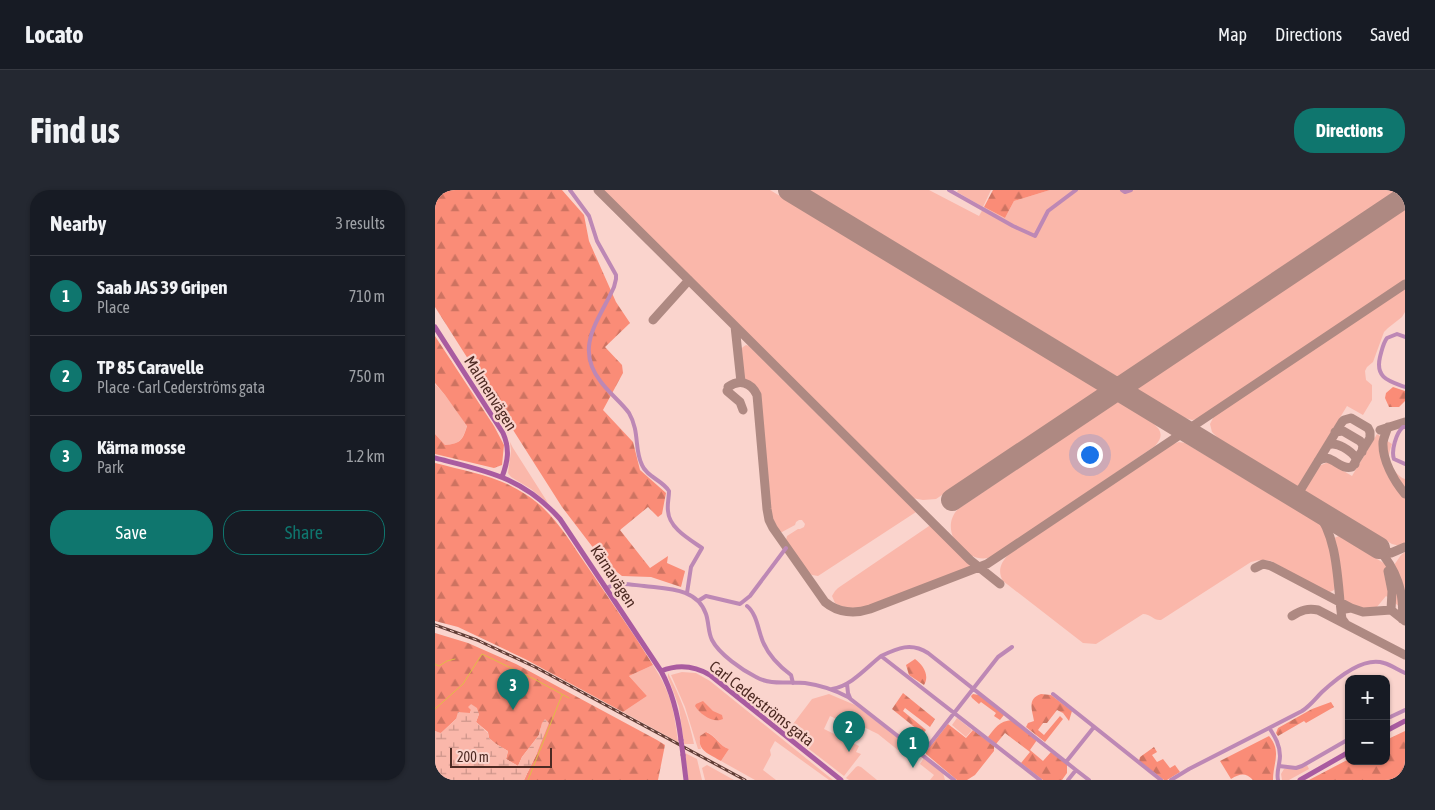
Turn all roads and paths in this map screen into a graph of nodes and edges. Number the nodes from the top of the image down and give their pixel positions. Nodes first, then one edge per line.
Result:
1 (570, 190) edge
2 (949, 190) edge
3 (1076, 190) edge
4 (1122, 190) edge
5 (1131, 190) edge
6 (435, 327) edge
7 (1405, 337) edge
8 (1405, 387) edge
9 (1405, 427) edge
10 (435, 458) edge
11 (1405, 464) edge
12 (502, 476) junction
13 (786, 548) dead end
14 (607, 588) junction
15 (687, 593) junction
16 (698, 601) junction
17 (747, 606) dead end
18 (1012, 647) dead end
19 (881, 656) junction
20 (661, 671) junction
21 (1405, 673) edge
22 (793, 683) junction
23 (847, 684) junction
24 (974, 689) junction
25 (830, 690) junction
26 (1053, 694) dead end
27 (850, 698) junction
28 (1405, 710) edge
29 (954, 713) junction
30 (1390, 717) edge
31 (1405, 721) edge
32 (1094, 727) junction
33 (1270, 729) junction
34 (1390, 729) edge
35 (1345, 741) edge
36 (922, 754) junction
37 (1345, 754) edge
38 (1066, 762) junction
39 (1279, 766) junction
40 (1076, 770) junction
41 (686, 780) edge
42 (841, 780) edge
43 (955, 780) edge
44 (1040, 780) edge
45 (1068, 780) edge
46 (1089, 780) edge
47 (1161, 780) edge
48 (1171, 780) edge
49 (1278, 780) edge
50 (1300, 780) edge

1 - 15 street
2 - 3 street
4 - 5 street
6 - 12 street, Malmenvägen
7 - 8 street
9 - 11 street
10 - 12 street, Kärnavägen
12 - 14 street, Kärnavägen
13 - 16 street
14 - 15 street
14 - 20 street, Kärnavägen
15 - 16 street
16 - 22 street
17 - 22 street
18 - 24 street
19 - 23 street
19 - 24 street
19 - 29 street
20 - 41 street, Kärnavägen, bridge
20 - 42 street, Carl Cederströms gata
21 - 33 street
22 - 25 street
23 - 25 street
23 - 27 street
24 - 29 street
24 - 38 street
25 - 27 street
26 - 32 street
27 - 36 street
28 - 30 street
29 - 36 street
29 - 44 street
31 - 34 street
32 - 38 street
32 - 47 street
33 - 39 street
33 - 48 street
35 - 39 street
36 - 43 street
37 - 50 street
38 - 40 street
39 - 49 street
40 - 45 street
40 - 46 street

